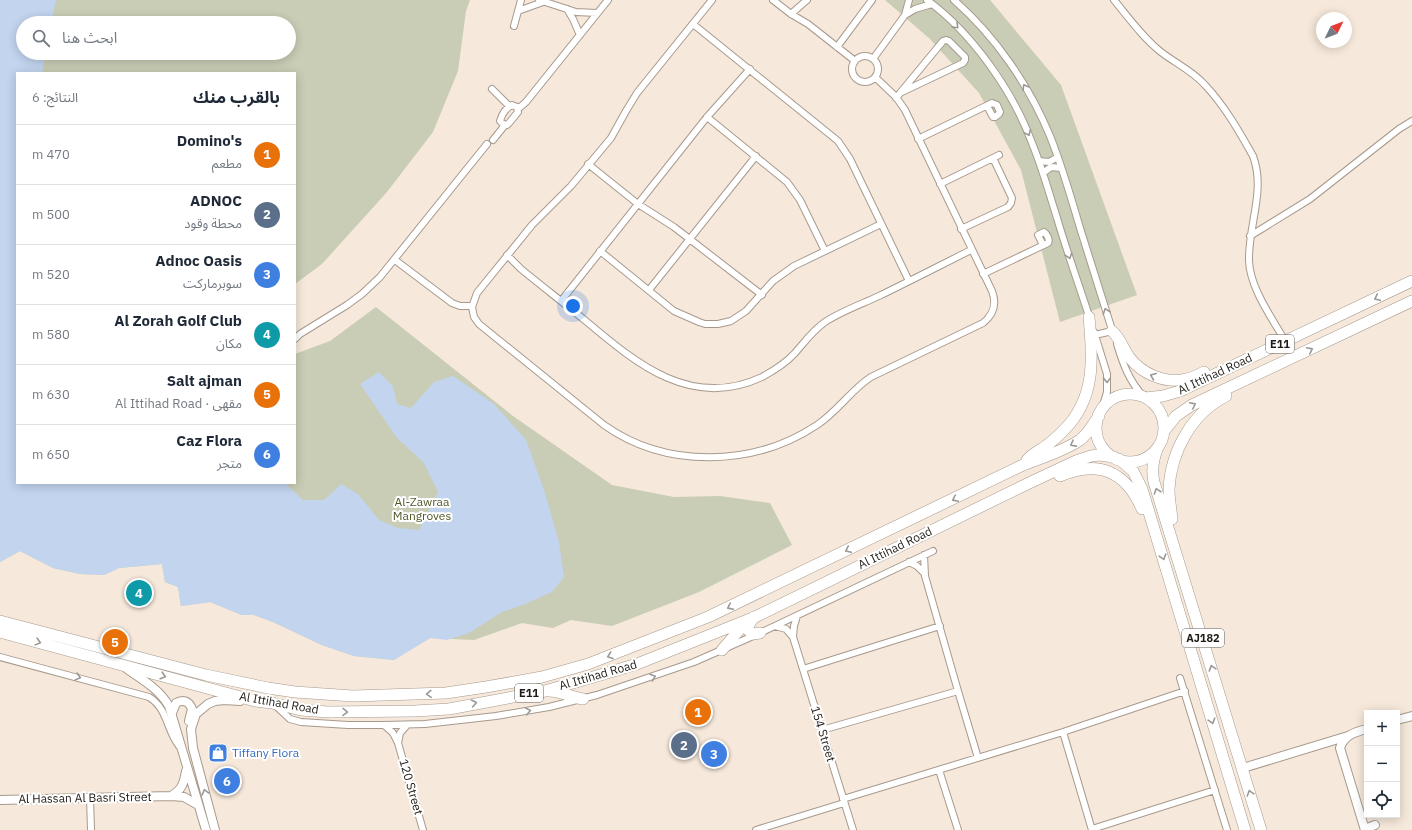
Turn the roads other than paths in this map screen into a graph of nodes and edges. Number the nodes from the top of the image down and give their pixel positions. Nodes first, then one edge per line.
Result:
1 (521, 0) edge
2 (608, 0) edge
3 (712, 0) edge
4 (774, 0) edge
5 (808, 0) edge
6 (872, 0) edge
7 (908, 0) edge
8 (954, 0) edge
9 (1114, 0) edge
10 (541, 1) edge
11 (929, 2) edge
12 (567, 9) junction
13 (518, 11) junction
14 (598, 13) junction
15 (791, 14) junction
16 (905, 15) junction
17 (693, 24) junction
18 (514, 26) dead end
19 (580, 35) junction
20 (837, 47) junction
21 (873, 59) junction
22 (855, 61) junction
23 (750, 69) junction
24 (875, 77) junction
25 (492, 89) dead end
26 (902, 92) junction
27 (896, 98) junction
28 (509, 106) junction
29 (986, 106) dead end
30 (518, 110) junction
31 (707, 117) junction
32 (1412, 121) edge
33 (505, 125) junction
34 (918, 139) junction
35 (493, 140) dead end
36 (487, 144) dead end
37 (999, 155) dead end
38 (756, 156) junction
39 (1058, 157) junction
40 (993, 158) junction
41 (1039, 161) junction
42 (588, 164) junction
43 (1061, 168) junction
44 (1043, 173) junction
45 (940, 184) junction
46 (638, 204) junction
47 (881, 224) junction
48 (961, 229) junction
49 (1250, 236) junction
50 (690, 239) junction
51 (1043, 245) dead end
52 (971, 250) junction
53 (600, 251) junction
54 (825, 251) junction
55 (508, 255) junction
56 (395, 260) junction
57 (983, 274) junction
58 (909, 281) junction
59 (1412, 281) edge
60 (649, 290) junction
61 (762, 295) junction
62 (560, 301) junction
63 (1412, 301) edge
64 (472, 306) junction
65 (1090, 317) junction
66 (1112, 331) junction
67 (1095, 335) junction
68 (296, 338) edge
69 (1286, 341) junction
70 (1231, 368) junction
71 (1241, 381) junction
72 (1145, 397) junction
73 (1100, 413) junction
74 (1164, 431) junction
75 (1158, 447) junction
76 (1117, 458) junction
77 (1023, 465) junction
78 (1027, 484) junction
79 (1158, 539) junction
80 (933, 550) dead end
81 (1177, 553) junction
82 (924, 555) junction
83 (909, 562) junction
84 (926, 576) junction
85 (797, 616) junction
86 (751, 618) junction
87 (0, 621) edge
88 (775, 626) junction
89 (940, 626) junction
90 (0, 632) edge
91 (760, 633) junction
92 (793, 637) junction
93 (722, 650) junction
94 (0, 657) edge
95 (120, 664) junction
96 (803, 669) junction
97 (1180, 678) dead end
98 (545, 691) junction
99 (1185, 691) junction
100 (958, 692) junction
101 (583, 699) junction
102 (255, 701) junction
103 (272, 703) junction
104 (172, 714) junction
105 (1412, 716) edge
106 (1400, 719) edge
107 (384, 725) junction
108 (407, 725) junction
109 (191, 730) junction
110 (822, 730) junction
111 (1364, 730) edge
112 (1062, 732) junction
113 (1348, 736) junction
114 (398, 743) junction
115 (181, 749) junction
116 (978, 758) junction
117 (187, 768) junction
118 (1243, 768) junction
119 (939, 770) junction
120 (1215, 790) junction
121 (171, 796) junction
122 (90, 798) junction
123 (0, 800) edge
124 (844, 801) junction
125 (198, 804) junction
126 (1375, 825) dead end
127 (91, 830) edge
128 (206, 830) edge
129 (215, 830) edge
130 (423, 830) edge
131 (756, 830) edge
132 (853, 830) edge
133 (958, 830) edge
134 (1092, 830) edge
135 (1227, 830) edge
136 (1245, 830) edge
137 (1261, 830) edge
138 (1365, 830) edge

1 - 13 street
2 - 14 street
3 - 17 street
4 - 15 street
5 - 15 street
6 - 20 street
7 - 16 street
39 -> 8 street
9 - 49 street
10 - 12 street
10 - 13 street
11 - 16 street
11 -> 41 street
12 - 14 street
12 - 19 street
13 - 18 street
14 - 19 street
15 - 20 street
16 - 21 street
17 - 23 street
17 - 42 street
19 - 30 street
20 - 22 street
21 - 22 street
21 - 24 street
22 - 24 street
23 - 31 street
23 - 47 street
24 - 27 street
25 - 28 street
26 - 26 street
26 - 27 street
27 - 34 street
28 - 30 street
28 - 33 street
29 - 34 street
30 - 33 street
31 - 38 street
31 - 46 street
32 - 49 street
33 - 35 street
34 - 45 street
36 - 56 street
37 - 40 street
38 - 50 street
38 - 54 street
39 - 41 street
39 - 43 street
40 - 45 street
40 - 48 street
41 - 44 street
42 - 46 street
42 - 55 street
43 - 44 street
66 -> 43 street
44 -> 65 street
45 - 48 street
46 - 50 street
46 - 53 street
47 - 54 street
47 - 58 street
48 - 52 street
49 - 69 street
50 - 60 street
50 - 61 street
51 - 57 street
52 - 57 street
52 - 58 street
53 - 60 street
53 - 62 street
54 - 61 street
55 - 62 street
55 - 64 street
56 - 64 street
56 - 68 street
57 - 64 street
58 - 62 street
59 -> 69 highway, Al Ittihad Road / E11
60 - 61 street
71 -> 63 highway, Al Ittihad Road / E11
65 - 67 street
65 - 77 highway
66 - 67 street
70 -> 66 highway
66 - 72 street
67 -> 73 street
69 - 70 highway, Al Ittihad Road / E11
70 - 72 highway, Al Ittihad Road / E11
74 -> 71 highway, Al Ittihad Road / E11
71 - 81 highway
72 - 73 highway
72 - 74 highway
73 - 76 highway
73 -> 77 highway, Al Ittihad Road / E11
74 - 75 highway
75 - 76 highway
81 -> 75 highway, AJ182
76 - 78 highway, Al Ittihad Road / E11
76 - 79 highway, AJ182
77 -> 87 highway, Al Ittihad Road / E11
78 - 79 highway
78 - 86 highway, Al Ittihad Road / E11
79 -> 136 highway, AJ182
80 - 82 street
118 -> 81 highway, AJ182
82 - 83 street
82 - 84 street
83 - 84 street
83 - 85 street
84 - 89 street
85 - 88 street
85 - 92 street, 154 Street
86 - 91 highway
86 - 93 highway
86 - 98 highway, Al Ittihad Road / E11
88 - 91 street
88 - 92 street
89 - 96 street
89 - 100 street
90 -> 95 highway, Al Ittihad Road / E11
91 - 93 street
92 - 96 street, 154 Street
101 -> 93 street
94 -> 115 street
95 -> 102 highway, Al Ittihad Road / E11
95 - 104 street
96 - 110 street, 154 Street
97 - 99 street
98 - 101 highway
103 -> 98 highway, Al Ittihad Road / E11
99 - 112 street
99 - 120 street
100 - 110 street
100 - 116 street
108 -> 101 street
102 - 103 highway, Al Ittihad Road / E11
102 - 109 street
103 - 107 street
104 - 109 street
104 - 115 street
105 - 106 street
107 - 108 street
107 - 114 street, 120 Street
108 - 114 street, 120 Street
129 -> 109 street
110 - 124 street, 154 Street
111 - 113 street
112 - 116 street
112 - 134 street
113 - 118 street
113 - 138 street
114 - 130 street, 120 Street
115 - 117 street
116 - 119 street
117 - 121 street
117 - 125 street
137 -> 118 highway, AJ182
119 - 124 street
119 - 133 street
120 - 134 street
120 - 135 street
121 - 122 street, Al Hassan Al Basri Street
121 - 125 street, Al Hassan Al Basri Street
122 - 123 street, Al Hassan Al Basri Street
122 - 127 street
124 - 131 street
124 - 132 street, 154 Street
125 - 128 street
126 - 138 street

